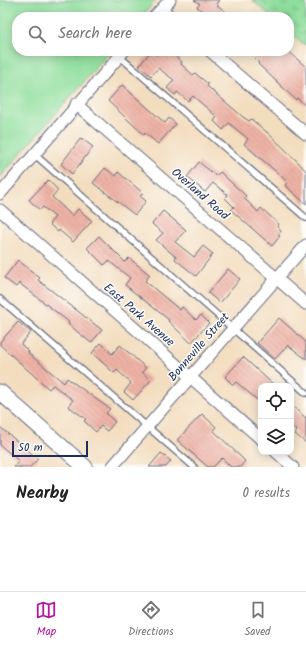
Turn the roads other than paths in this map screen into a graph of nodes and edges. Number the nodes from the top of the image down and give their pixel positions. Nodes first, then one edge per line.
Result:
1 (170, 0) edge
2 (159, 12) edge
3 (120, 56) edge
4 (124, 56) edge
5 (216, 56) edge
6 (76, 104) junction
7 (306, 134) edge
8 (34, 154) junction
9 (0, 194) edge
10 (0, 210) edge
11 (306, 218) edge
12 (306, 245) edge
13 (277, 279) junction
14 (0, 299) edge
15 (306, 304) edge
16 (233, 329) junction
17 (191, 377) junction
18 (0, 392) edge
19 (306, 393) edge
20 (147, 425) junction
21 (258, 436) edge
22 (280, 455) edge
23 (85, 467) edge
24 (112, 467) edge
25 (194, 467) edge
26 (294, 467) edge

1 - 2 street
3 - 6 street
4 - 11 lane
5 - 7 street
6 - 8 street
6 - 13 street, Overland Road
8 - 9 street
8 - 16 lane
10 - 17 street, East Park Avenue
12 - 13 street, Bonneville Street
13 - 15 street, Overland Road
13 - 16 street, Bonneville Street
14 - 20 lane
16 - 17 street, Bonneville Street
16 - 19 lane
17 - 20 street, Bonneville Street
17 - 21 street, East Park Avenue
18 - 23 street
20 - 24 street, Bonneville Street
20 - 25 lane
22 - 26 street

